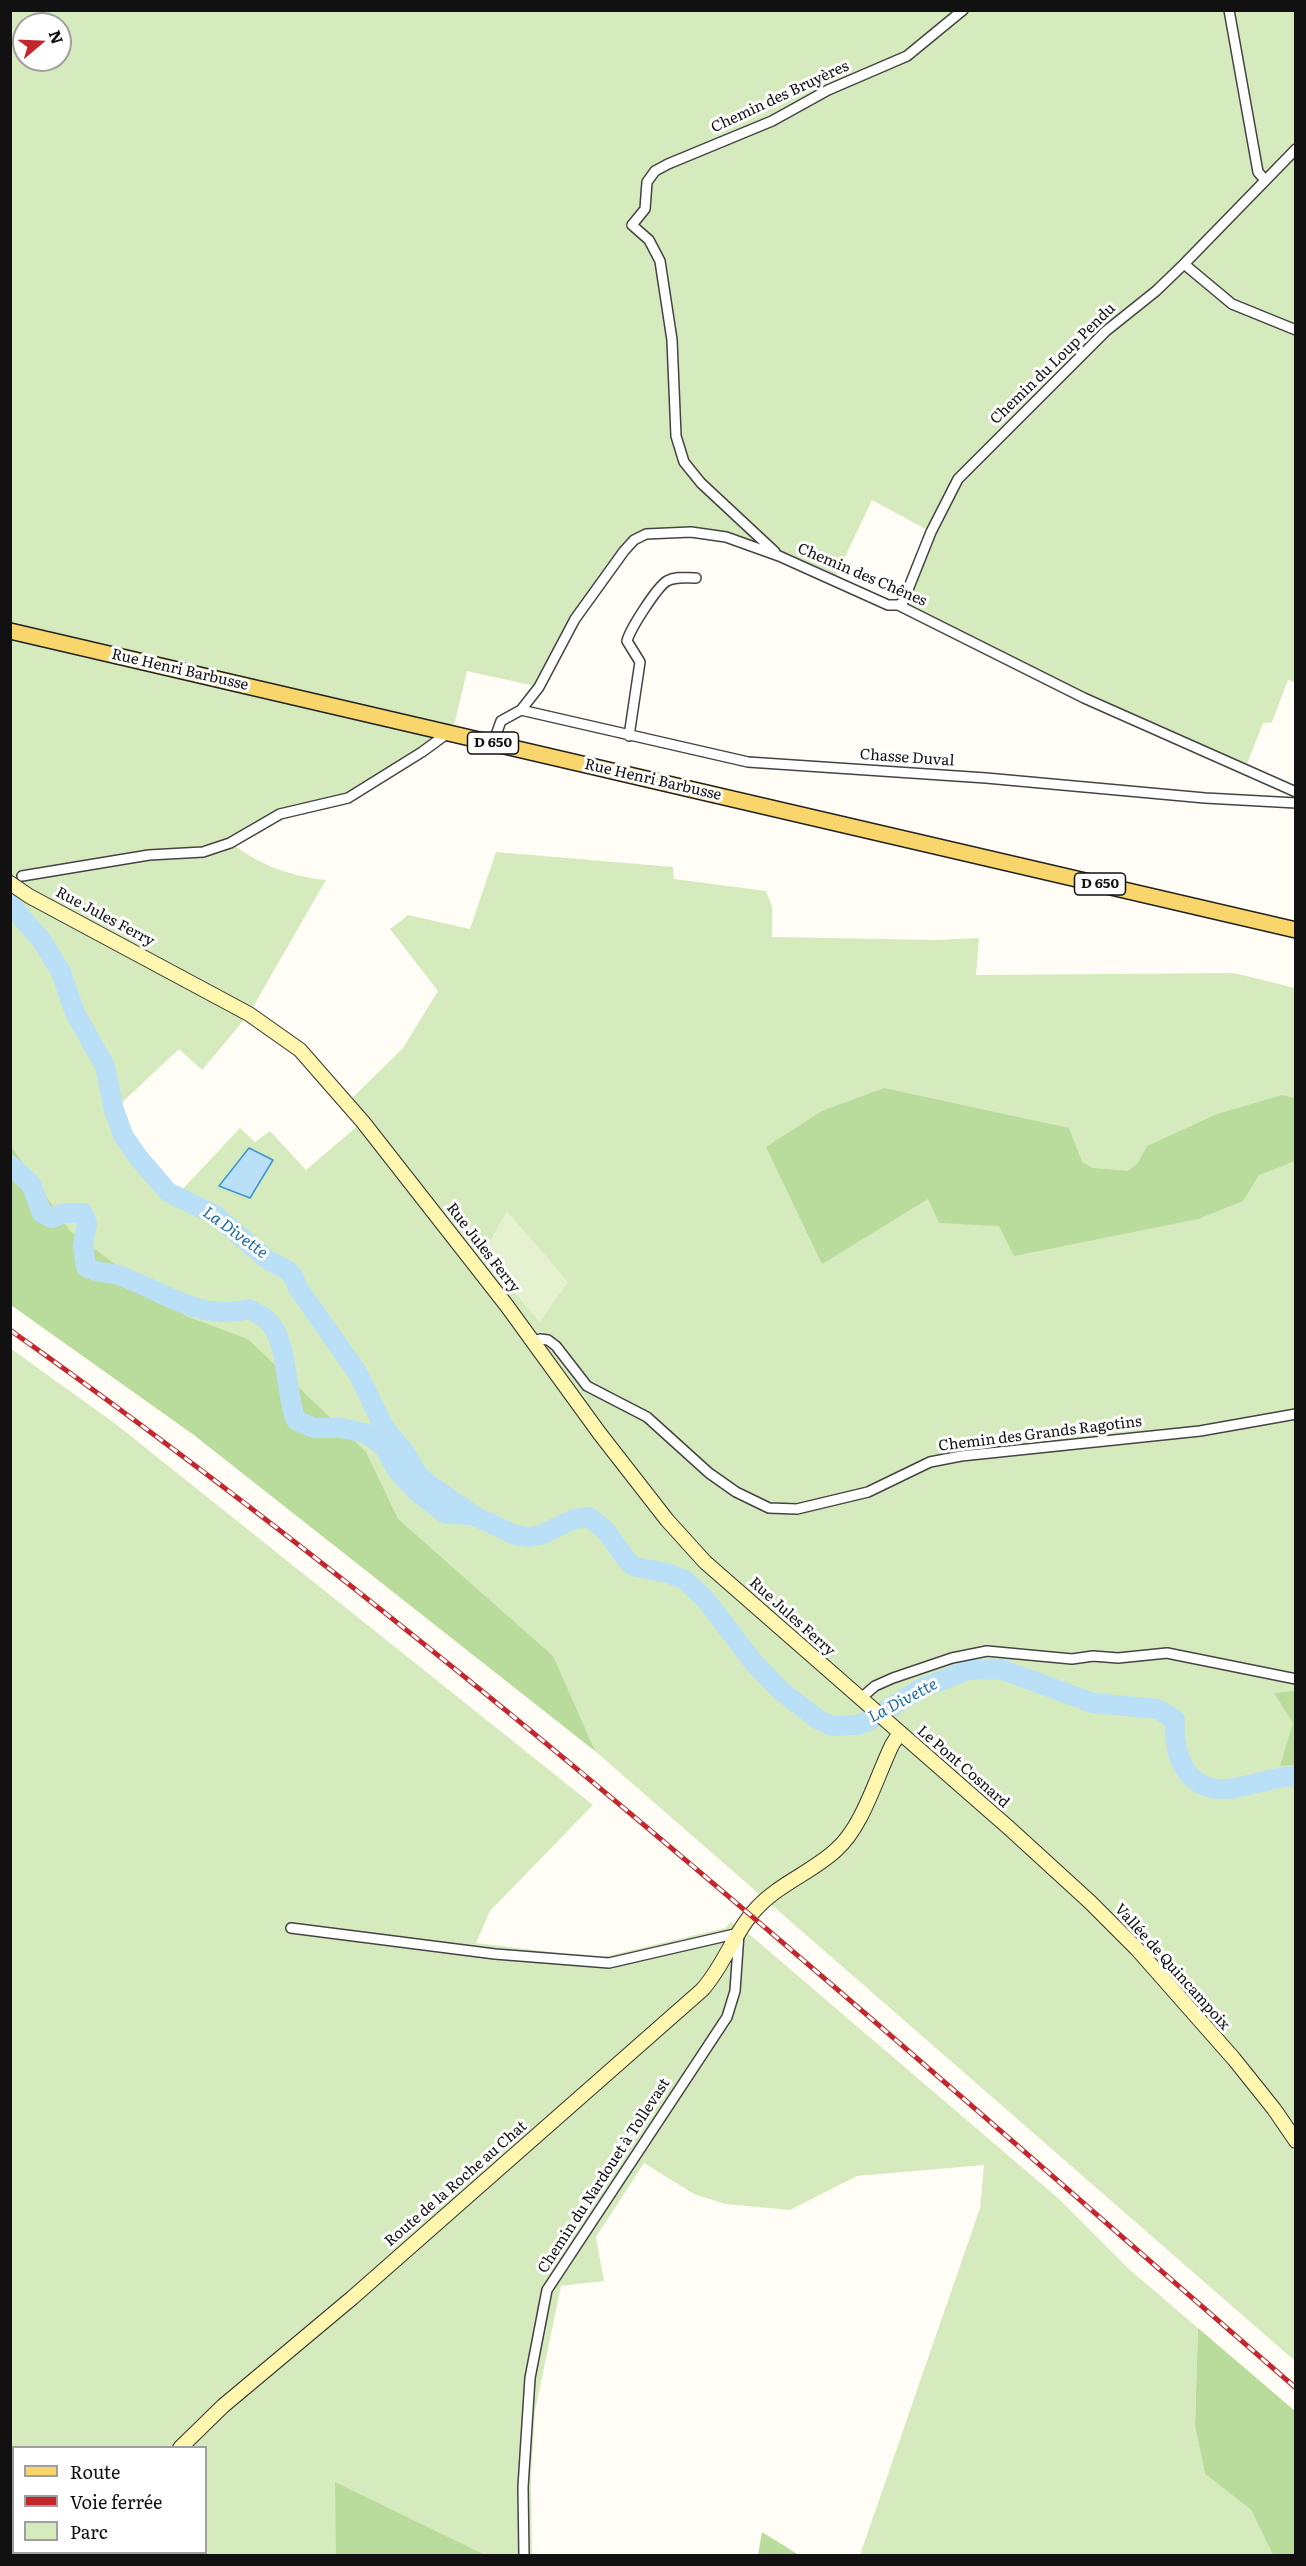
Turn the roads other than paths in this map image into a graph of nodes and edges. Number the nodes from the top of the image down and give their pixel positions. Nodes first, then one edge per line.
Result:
1 (963, 10) edge
2 (1229, 10) edge
3 (1296, 149) edge
4 (1265, 180) junction
5 (1184, 264) junction
6 (1296, 330) edge
7 (778, 556) junction
8 (696, 578) dead end
9 (898, 605) junction
10 (10, 631) edge
11 (521, 710) junction
12 (448, 733) junction
13 (629, 736) junction
14 (493, 743) junction
15 (1296, 792) edge
16 (1296, 803) edge
17 (16, 879) edge
18 (1296, 930) edge
19 (533, 1342) junction
20 (1296, 1414) edge
21 (1296, 1679) edge
22 (864, 1703) junction
23 (899, 1734) junction
24 (1009, 1828) joint
25 (291, 1928) dead end
26 (739, 1933) junction
27 (1296, 2141) edge
28 (182, 2446) edge
29 (524, 2556) edge

1 - 7 street, Chemin des Bruyères
2 - 4 street
3 - 4 street, Chemin du Loup Pendu
4 - 5 street, Chemin du Loup Pendu
5 - 6 street
5 - 9 street, Chemin du Loup Pendu
7 - 9 street, Chemin des Chênes
7 - 11 street, Chemin des Chênes
8 - 13 street
9 - 15 street, Chemin des Chênes
10 - 12 main road, Rue Henri Barbusse / D 650
11 - 13 street, Chasse Duval
11 - 14 street, Chemin des Chênes
12 - 14 main road, Rue Henri Barbusse / D 650
12 - 17 street
13 - 16 street, Chasse Duval
14 - 18 main road, Rue Henri Barbusse / D 650
17 - 19 main road, Rue Jules Ferry
19 - 20 street, Chemin des Grands Ragotins
19 - 22 main road, Rue Jules Ferry
21 - 22 street
22 - 23 main road, Le Pont Cosnard
23 - 24 main road, Le Pont Cosnard
23 - 26 main road, Route de la Roche au Chat
24 - 27 main road, Vallée de Quincampoix
25 - 26 street
26 - 28 main road, Route de la Roche au Chat
26 - 29 street, Chemin du Nardouet à Tollevast

